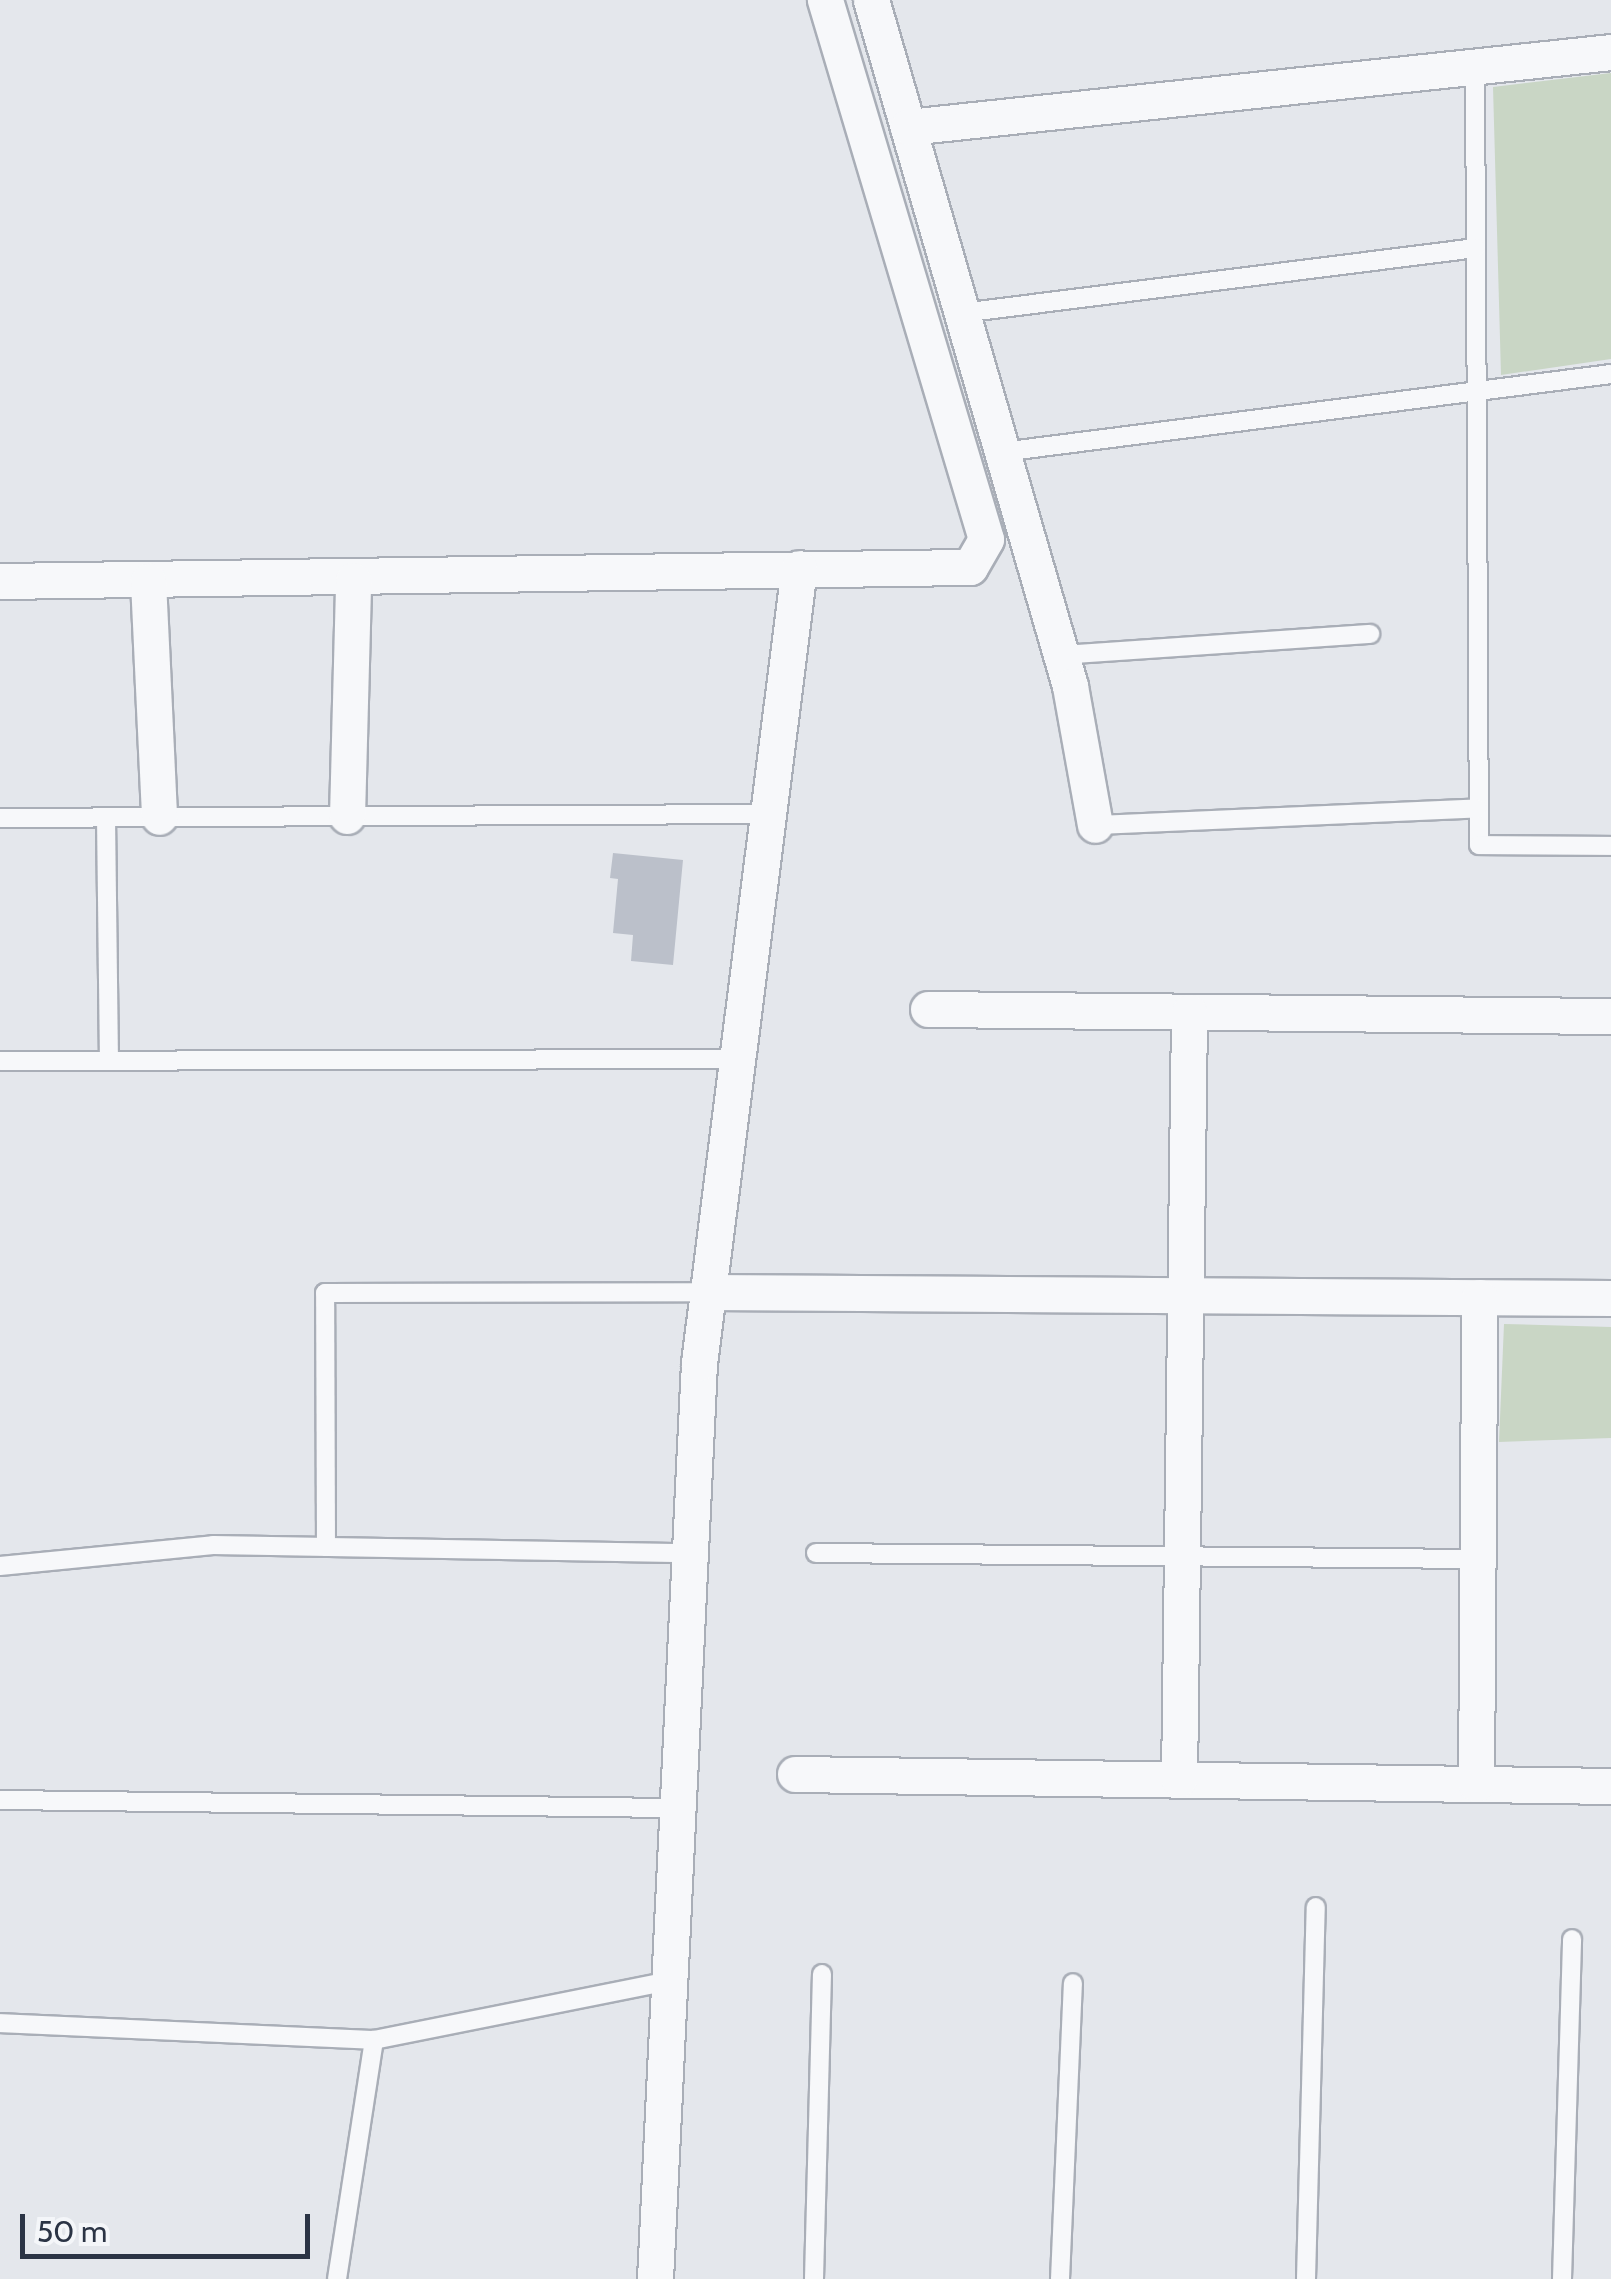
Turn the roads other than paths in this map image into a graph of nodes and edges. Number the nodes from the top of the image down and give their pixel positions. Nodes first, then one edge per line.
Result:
1 (825, 0) edge
2 (871, 0) edge
3 (1611, 52) edge
4 (1476, 66) junction
5 (908, 127) junction
6 (1476, 248) junction
7 (962, 312) junction
8 (1611, 374) edge
9 (1477, 392) junction
10 (1002, 452) junction
11 (799, 568) junction
12 (352, 580) junction
13 (0, 581) edge
14 (148, 581) junction
15 (1370, 634) dead end
16 (1061, 655) junction
17 (1478, 808) junction
18 (770, 814) junction
19 (346, 816) junction
20 (159, 817) junction
21 (0, 818) edge
22 (106, 818) junction
23 (1095, 825) joint
24 (1611, 846) edge
25 (928, 1009) dead end
26 (1189, 1012) junction
27 (1611, 1016) edge
28 (109, 1059) junction
29 (740, 1059) junction
30 (0, 1062) edge
31 (708, 1292) junction
32 (1185, 1295) junction
33 (1479, 1297) junction
34 (1611, 1298) edge
35 (326, 1547) junction
36 (690, 1553) junction
37 (816, 1553) dead end
38 (1182, 1556) junction
39 (1478, 1559) junction
40 (0, 1566) edge
41 (796, 1774) dead end
42 (1179, 1779) junction
43 (1476, 1784) junction
44 (1611, 1786) edge
45 (0, 1800) edge
46 (677, 1808) junction
47 (1316, 1907) dead end
48 (1572, 1939) dead end
49 (822, 1974) dead end
50 (669, 1980) junction
51 (1073, 1984) dead end
52 (0, 2023) edge
53 (374, 2040) junction
54 (337, 2279) edge
55 (655, 2279) edge
56 (814, 2279) edge
57 (1060, 2279) edge
58 (1306, 2279) edge
59 (1562, 2279) edge

1 - 11 street
2 - 5 street
3 - 4 street
4 - 5 street
4 - 6 lane
5 - 7 street
6 - 7 lane
6 - 9 lane
7 - 10 street
8 - 9 lane
9 - 10 lane
9 - 17 lane
10 - 16 street
11 - 12 street
11 - 18 street
12 - 14 street
12 - 19 street
13 - 14 street
14 - 20 street
15 - 16 lane
16 - 23 street
17 - 23 lane
17 - 24 lane
18 - 19 lane
18 - 29 street
19 - 20 lane
20 - 22 lane
21 - 22 lane
22 - 28 lane
25 - 26 street
26 - 27 street
26 - 32 street
28 - 29 lane
28 - 30 lane
29 - 31 street
31 - 32 street
31 - 35 lane
31 - 36 street
32 - 33 street
32 - 38 street
33 - 34 street
33 - 39 street
35 - 36 lane
35 - 40 lane
36 - 46 street
37 - 38 lane
38 - 39 lane
38 - 42 street
39 - 43 street
41 - 42 street
42 - 43 street
43 - 44 street
45 - 46 lane
46 - 50 street
47 - 58 lane
48 - 59 lane
49 - 56 lane
50 - 53 lane
50 - 55 street
51 - 57 lane
52 - 53 lane
53 - 54 lane

